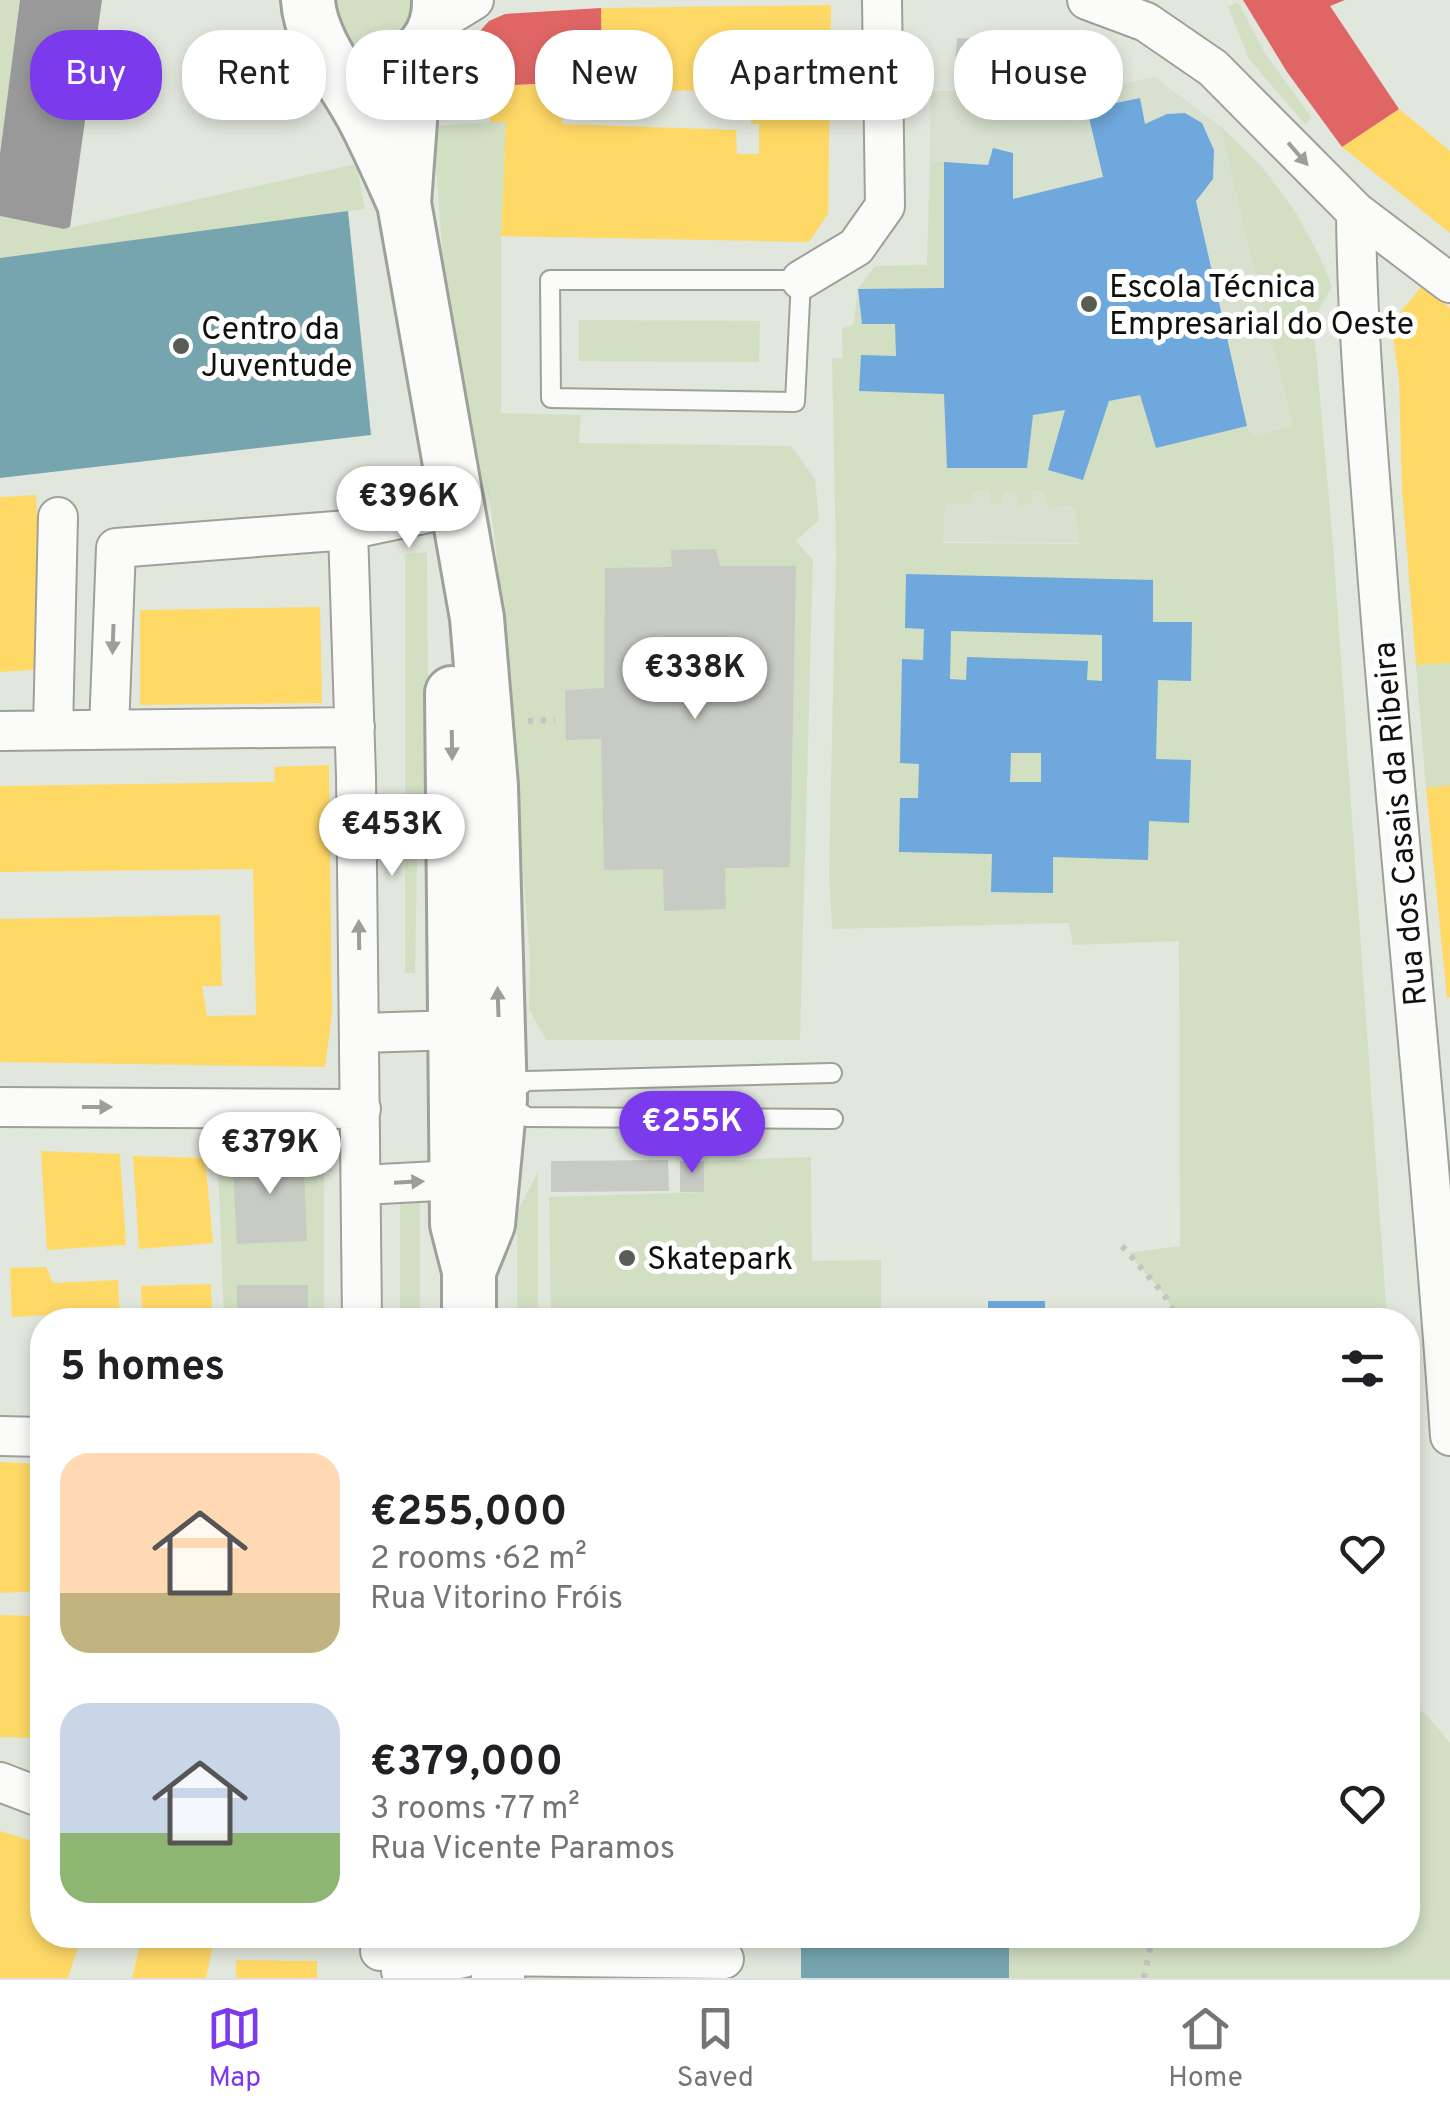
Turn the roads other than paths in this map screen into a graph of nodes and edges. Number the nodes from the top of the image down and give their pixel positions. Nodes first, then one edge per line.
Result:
1 (882, 0) edge
2 (1086, 0) edge
3 (442, 19) edge
4 (308, 22) edge
5 (404, 203) junction
6 (1356, 212) junction
7 (801, 280) junction
8 (1450, 283) edge
9 (58, 517) dead end
10 (460, 525) junction
11 (348, 530) junction
12 (355, 727) junction
13 (110, 729) junction
14 (53, 730) junction
15 (0, 731) edge
16 (457, 1030) junction
17 (360, 1033) junction
18 (832, 1073) dead end
19 (479, 1101) junction
20 (0, 1107) edge
21 (361, 1110) junction
22 (833, 1119) dead end
23 (456, 1180) junction
24 (362, 1185) junction
25 (469, 1295) edge
26 (362, 1308) edge
27 (0, 1436) edge
28 (1450, 1436) edge
29 (30, 1437) edge
30 (0, 1782) edge
31 (30, 1793) edge
32 (480, 1957) edge
33 (724, 1957) edge
34 (387, 1959) edge

1 - 7 street
2 -> 6 street
3 - 4 main road
3 - 5 main road
4 - 5 main road
5 - 10 main road
6 - 8 street
6 - 28 street, Rua dos Casais da Ribeira
7 - 7 lane
9 - 14 street
10 - 11 street
10 -> 16 main road
19 -> 10 main road
11 - 12 street
11 -> 13 street
12 - 13 street
17 -> 12 street
13 - 14 street
14 - 15 street
16 - 17 street
16 - 19 main road
17 - 21 street
18 - 19 lane
19 - 22 lane
19 - 23 main road
19 - 25 main road
20 -> 21 street
21 - 24 street
24 -> 23 street
23 - 25 main road
24 - 26 street
27 - 29 street
30 - 31 street
32 - 33 street
32 - 34 street

